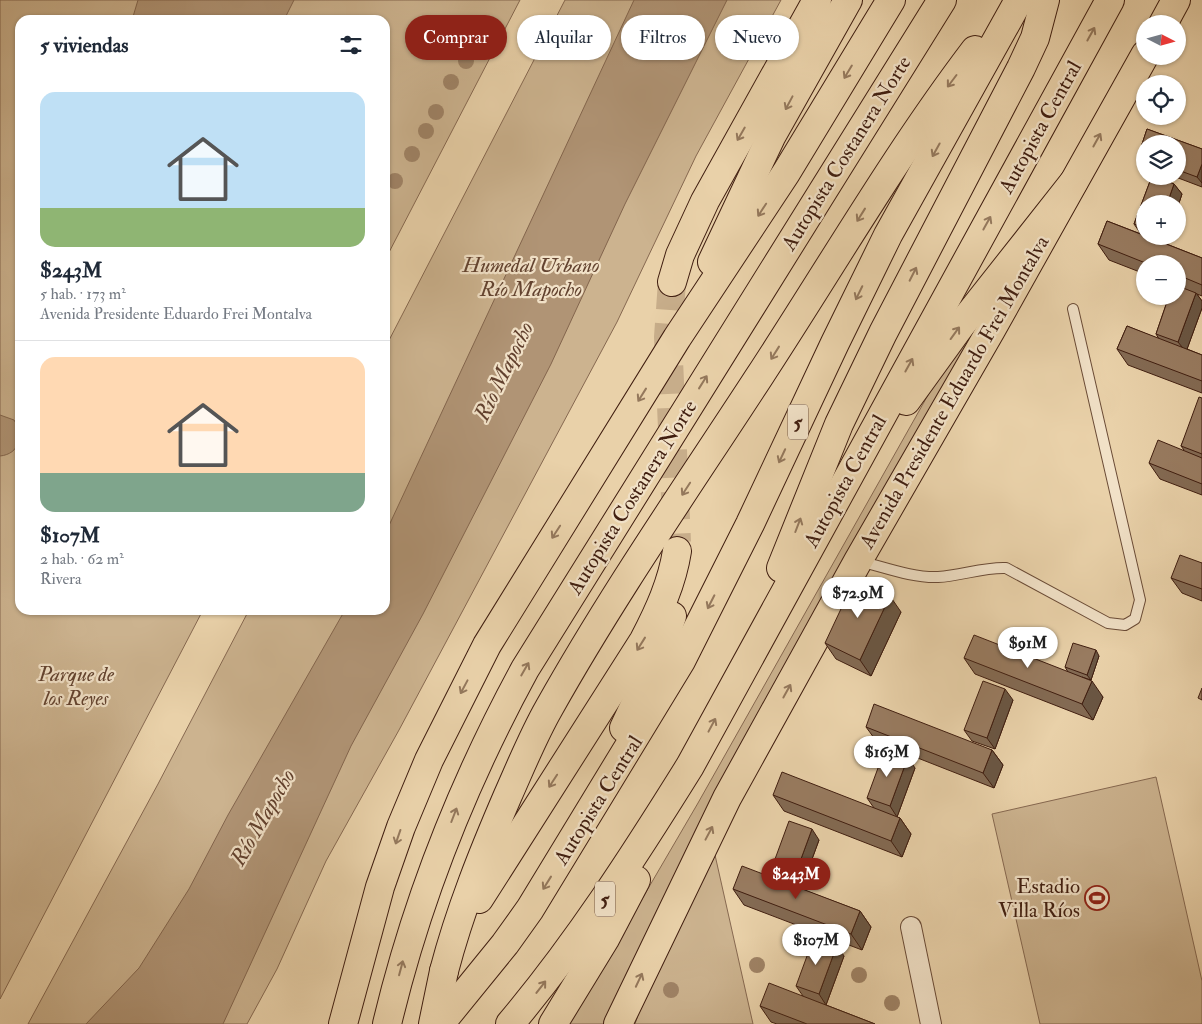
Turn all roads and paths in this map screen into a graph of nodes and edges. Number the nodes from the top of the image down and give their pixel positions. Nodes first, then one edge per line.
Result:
1 (817, 0) edge
2 (848, 0) edge
3 (891, 0) edge
4 (942, 0) edge
5 (1014, 0) edge
6 (1019, 0) edge
7 (1045, 0) edge
8 (1110, 0) edge
9 (1176, 0) edge
10 (1168, 15) edge
11 (1139, 65) edge
12 (1073, 183) junction
13 (672, 282) tunnel mouth
14 (1073, 309) dead end
15 (677, 338) junction
16 (835, 500) junction
17 (858, 561) junction
18 (734, 684) junction
19 (690, 766) junction
20 (572, 841) junction
21 (911, 927) dead end
22 (442, 980) junction
23 (388, 1020) edge
24 (343, 1024) edge
25 (433, 1024) edge
26 (440, 1024) edge
27 (510, 1024) edge
28 (553, 1024) edge
29 (618, 1024) edge
30 (931, 1024) edge

1 -> 13 main road
2 -> 15 main road
3 -> 15 main road, Autopista Costanera Norte
23 -> 4 main road, Autopista Costanera Norte
5 -> 22 main road
6 -> 20 main road, Autopista Central / 5
18 -> 7 main road
16 -> 8 main road, Autopista Central / 5
9 - 10 main road
12 -> 11 main road, Avenida Presidente Eduardo Frei Montalva
16 -> 12 main road
12 - 17 main road, Avenida Presidente Eduardo Frei Montalva
14 - 17 lane
15 -> 24 main road, Autopista Costanera Norte
16 - 18 main road, Autopista Central / 5
29 -> 17 main road, Avenida Presidente Eduardo Frei Montalva
19 -> 18 main road, Autopista Central / 5
27 -> 19 main road, Autopista Central / 5
19 - 28 main road
20 -> 22 main road
20 -> 26 main road, Autopista Central / 5
21 - 30 street
22 - 25 main road

